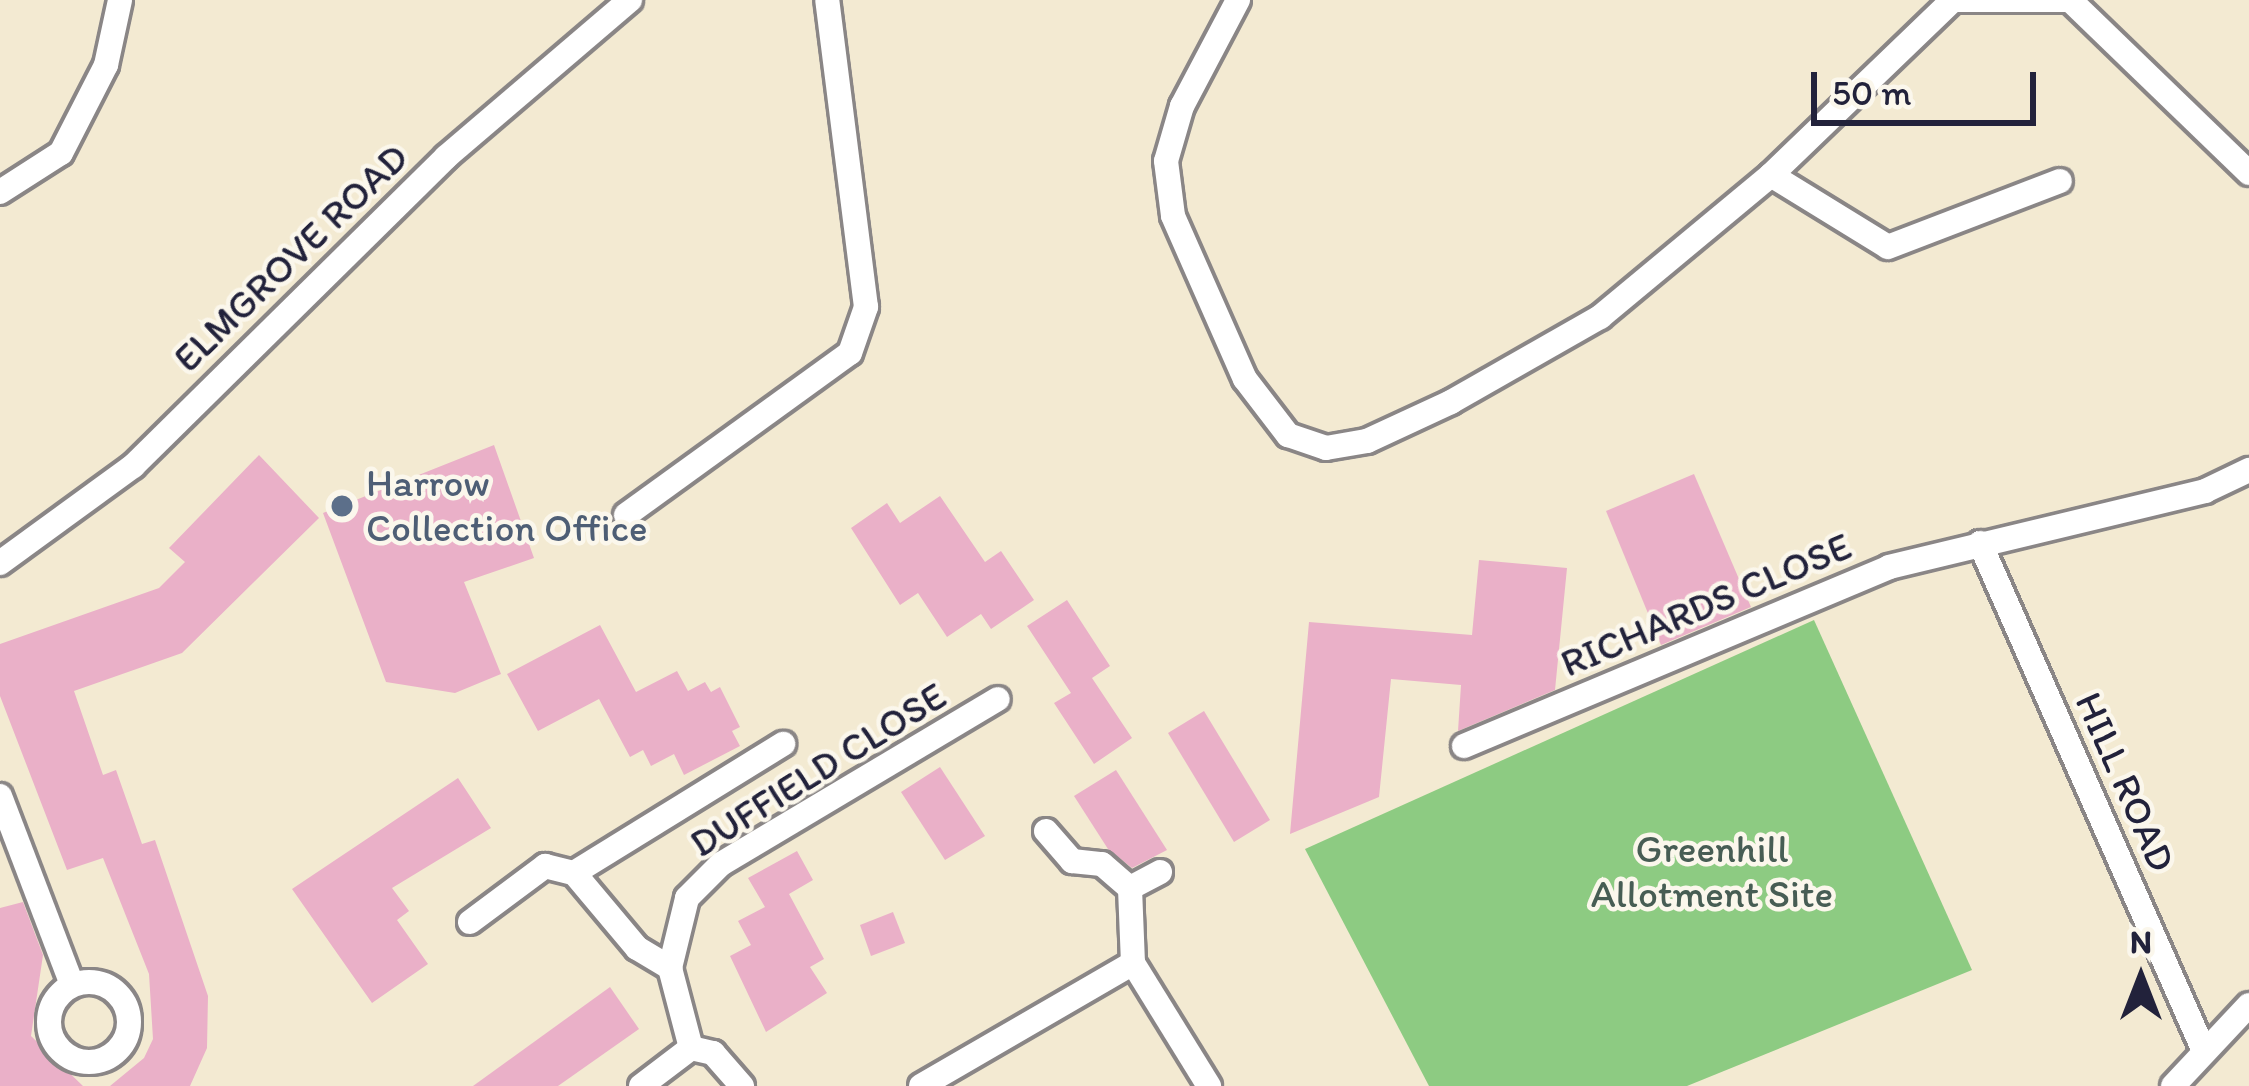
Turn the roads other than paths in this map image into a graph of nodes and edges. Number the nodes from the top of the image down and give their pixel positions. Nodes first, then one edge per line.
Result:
1 (120, 0) edge
2 (630, 0) edge
3 (827, 0) edge
4 (1238, 0) edge
5 (2070, 0) edge
6 (2249, 173) edge
7 (1771, 175) junction
8 (2060, 181) dead end
9 (0, 193) edge
10 (2249, 470) edge
11 (626, 515) dead end
12 (1979, 543) junction
13 (0, 563) edge
14 (998, 699) dead end
15 (783, 744) dead end
16 (1464, 746) dead end
17 (0, 796) edge
18 (1046, 831) dead end
19 (1160, 872) dead end
20 (574, 873) junction
21 (1130, 888) junction
22 (470, 922) dead end
23 (1132, 963) junction
24 (670, 968) junction
25 (70, 982) dead end
26 (2249, 1005) edge
27 (691, 1048) junction
28 (2204, 1051) junction
29 (641, 1086) edge
30 (742, 1086) edge
31 (920, 1086) edge
32 (1209, 1086) edge
33 (2173, 1086) edge

1 - 9 street
2 - 13 street, ELMGROVE ROAD
3 - 11 street
4 - 7 street
5 - 6 street
5 - 7 street
7 - 8 street
10 - 12 street, RICHARDS CLOSE
12 - 16 street, RICHARDS CLOSE
12 - 28 street, HILL ROAD
14 - 24 street, DUFFIELD CLOSE
15 - 20 street
17 - 25 street
18 - 21 street
19 - 21 street
20 - 22 street
20 - 24 street
21 - 23 street
23 - 31 street
23 - 32 street
24 - 27 street, DUFFIELD CLOSE
26 - 28 street
27 - 29 street
27 - 30 street
28 - 33 street

